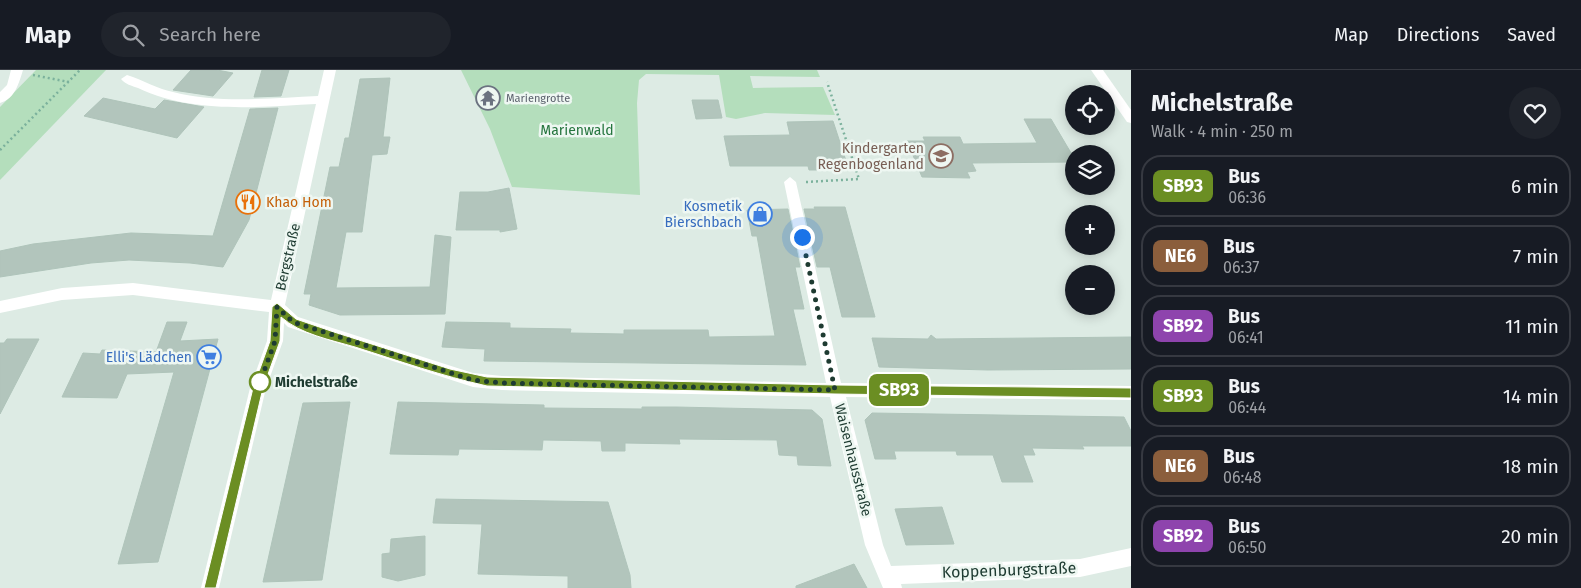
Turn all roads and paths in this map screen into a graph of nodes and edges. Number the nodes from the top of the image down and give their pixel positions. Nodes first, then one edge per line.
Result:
1 (17, 70) edge
2 (29, 70) edge
3 (80, 70) edge
4 (330, 70) edge
5 (1097, 70) edge
6 (127, 79) dead end
7 (69, 82) junction
8 (827, 82) dead end
9 (0, 99) edge
10 (323, 100) junction
11 (1131, 119) edge
12 (0, 150) edge
13 (790, 182) joint
14 (0, 307) edge
15 (277, 307) junction
16 (835, 390) junction
17 (1131, 393) edge
18 (1131, 557) edge
19 (889, 582) edge
20 (210, 588) edge

1 - 9 street
2 - 7 path
3 - 7 path
4 - 10 street, Bergstraße
5 - 11 street
6 - 10 street
7 - 12 path
8 - 13 path
10 - 15 street, Bergstraße
13 - 16 street, Waisenhausstraße
14 - 15 street
15 - 16 street
15 - 20 street, Bergstraße
16 - 17 street
16 - 19 street, Waisenhausstraße
18 - 19 street, Koppenburgstraße

